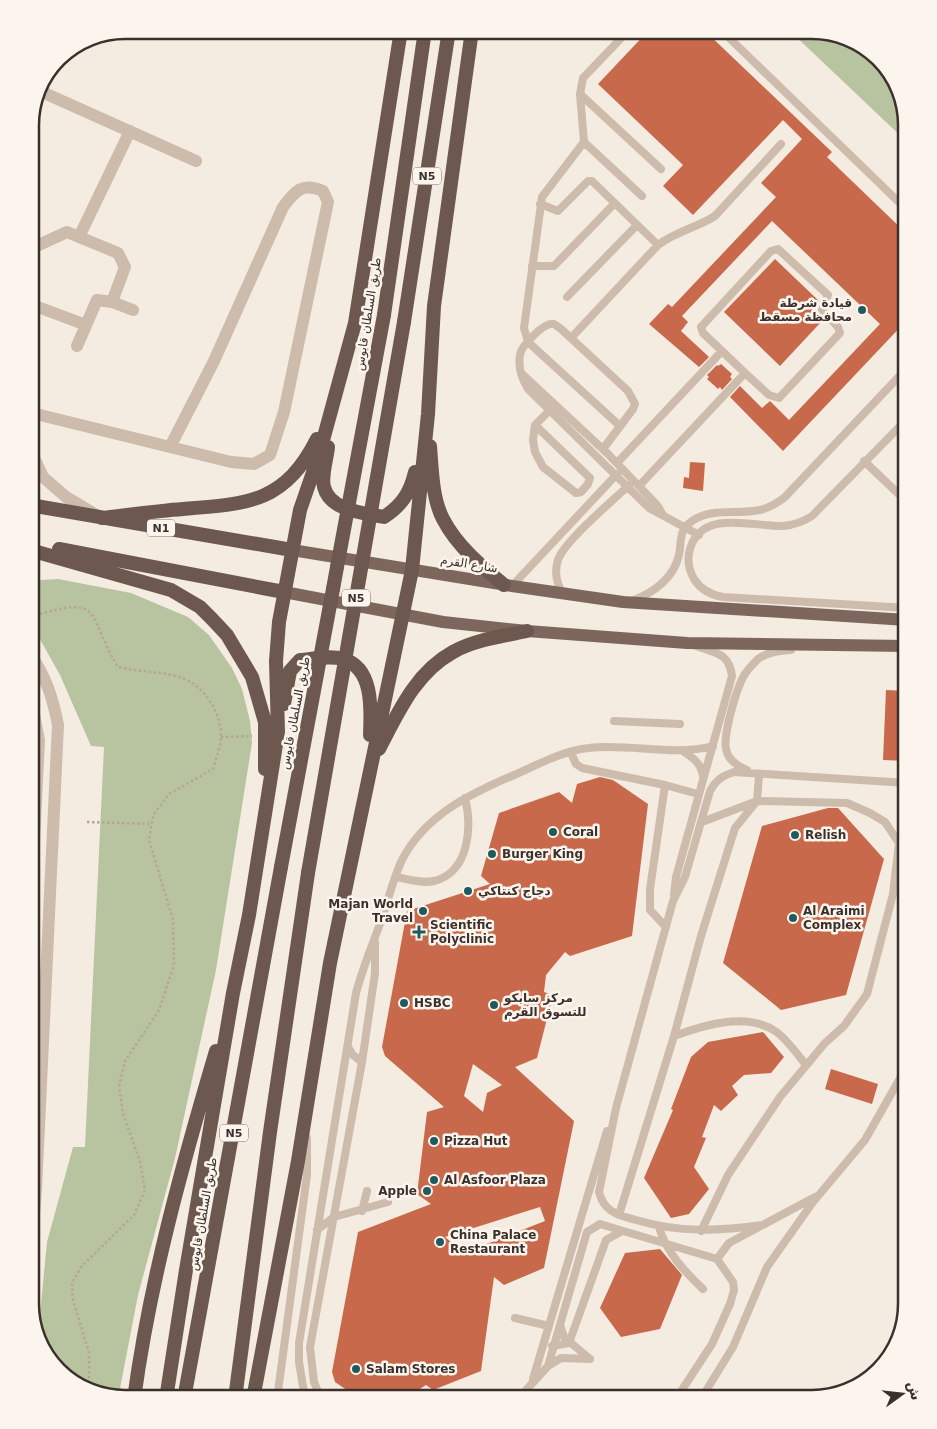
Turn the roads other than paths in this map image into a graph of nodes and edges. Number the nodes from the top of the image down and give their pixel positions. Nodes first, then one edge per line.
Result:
1 (401, 39) edge
2 (425, 39) edge
3 (447, 39) edge
4 (471, 39) edge
5 (620, 39) edge
6 (730, 39) edge
7 (45, 94) edge
8 (580, 94) junction
9 (130, 131) junction
10 (584, 142) junction
11 (781, 144) dead end
12 (196, 161) dead end
13 (661, 169) dead end
14 (642, 196) dead end
15 (898, 201) edge
16 (615, 203) junction
17 (540, 204) junction
18 (637, 225) junction
19 (79, 237) junction
20 (39, 245) edge
21 (658, 245) junction
22 (532, 266) junction
23 (567, 297) dead end
24 (112, 302) junction
25 (39, 307) edge
26 (132, 310) dead end
27 (86, 325) junction
28 (571, 338) junction
29 (528, 342) junction
30 (77, 346) dead end
31 (722, 351) junction
32 (745, 373) junction
33 (522, 374) junction
34 (898, 378) edge
35 (555, 405) junction
36 (333, 407) junction
37 (549, 411) junction
38 (428, 414) junction
39 (39, 416) edge
40 (535, 425) junction
41 (620, 426) junction
42 (898, 428) edge
43 (170, 446) junction
44 (602, 449) junction
45 (864, 461) junction
46 (619, 466) junction
47 (39, 468) edge
48 (615, 476) junction
49 (636, 483) junction
50 (627, 487) junction
51 (898, 493) edge
52 (39, 507) edge
53 (746, 512) junction
54 (663, 515) junction
55 (102, 518) junction
56 (747, 522) junction
57 (686, 526) junction
58 (698, 535) junction
59 (39, 546) edge
60 (292, 550) junction
61 (39, 553) edge
62 (412, 570) junction
63 (508, 586) junction
64 (284, 592) junction
65 (564, 594) junction
66 (623, 602) junction
67 (898, 607) edge
68 (403, 616) junction
69 (898, 619) edge
70 (527, 631) junction
71 (687, 643) junction
72 (835, 645) junction
73 (898, 646) edge
74 (39, 666) edge
75 (614, 721) dead end
76 (680, 724) dead end
77 (272, 734) junction
78 (713, 746) junction
79 (683, 751) junction
80 (571, 753) junction
81 (370, 765) junction
82 (759, 775) junction
83 (703, 780) junction
84 (898, 783) edge
85 (665, 785) junction
86 (698, 794) junction
87 (464, 798) junction
88 (757, 800) junction
89 (702, 822) junction
90 (898, 842) edge
91 (898, 852) edge
92 (396, 877) junction
93 (673, 901) junction
94 (666, 927) junction
95 (374, 940) junction
96 (233, 993) junction
97 (674, 1036) junction
98 (348, 1047) junction
99 (362, 1062) junction
100 (806, 1065) junction
101 (898, 1082) edge
102 (307, 1099) junction
103 (616, 1108) junction
104 (39, 1126) edge
105 (368, 1191) dead end
106 (823, 1192) junction
107 (388, 1202) dead end
108 (362, 1211) junction
109 (619, 1215) junction
110 (334, 1217) junction
111 (763, 1225) junction
112 (659, 1227) junction
113 (317, 1230) junction
114 (622, 1230) junction
115 (701, 1231) junction
116 (665, 1243) junction
117 (717, 1259) junction
118 (703, 1288) dead end
119 (515, 1318) dead end
120 (560, 1325) junction
121 (549, 1326) junction
122 (569, 1343) junction
123 (554, 1346) junction
124 (541, 1351) junction
125 (548, 1366) junction
126 (533, 1382) junction
127 (135, 1390) edge
128 (167, 1390) edge
129 (186, 1390) edge
130 (236, 1390) edge
131 (256, 1390) edge
132 (278, 1390) edge
133 (304, 1390) edge
134 (317, 1390) edge
135 (526, 1390) edge
136 (682, 1390) edge
137 (707, 1390) edge

1 - 36 highway
2 - 129 highway, طريق السلطان قابوس / N5, bridge
3 - 130 highway, N5, bridge
4 - 38 highway
5 - 8 lane
6 - 15 lane
7 - 9 street
8 - 10 lane
8 - 13 lane
9 - 12 street
9 - 19 street
10 - 14 lane
10 - 17 lane
11 - 21 lane
16 - 17 lane
16 - 18 lane
16 - 22 lane
17 - 22 lane
18 - 21 lane
18 - 23 lane
19 - 20 street
19 - 24 street
21 - 28 lane
22 - 29 lane
24 - 26 street
24 - 27 street
25 - 27 street
27 - 30 street
28 - 29 lane
28 - 41 lane
29 - 33 lane
29 - 41 lane
31 - 32 lane
31 - 32 lane
31 - 46 lane
32 - 49 lane
33 - 35 lane
33 - 37 lane
34 - 53 lane
35 - 37 lane
35 - 44 lane
36 - 38 highway
36 - 55 highway
36 - 60 highway
37 - 40 lane
37 - 48 lane
38 - 62 highway
38 - 63 highway
39 - 43 street
40 - 40 lane
41 - 44 lane
42 - 45 lane
43 - 43 street
44 - 46 lane
45 - 51 lane
45 - 56 lane
46 - 48 lane
46 - 49 lane
47 - 55 street
48 - 50 lane
48 - 63 lane
49 - 50 lane
49 - 54 lane
50 - 54 lane
50 - 65 lane
52 - 55 highway, شارع القرم / N1
53 - 56 lane
53 - 57 lane
54 - 57 lane
55 - 60 highway, شارع القرم / N1
56 - 58 lane
57 - 58 lane
57 - 66 lane
58 - 67 lane
59 - 64 highway
60 - 62 main road, شارع القرم
60 - 64 highway
61 - 77 highway
62 - 63 main road, شارع القرم
62 - 68 highway
63 - 65 main road, شارع القرم
64 - 68 main road
64 - 77 highway
65 - 66 main road, شارع القرم
66 - 69 main road, شارع القرم
68 - 70 main road
68 - 81 highway
70 - 71 main road
70 - 81 highway
71 - 72 main road
71 - 78 lane
72 - 73 main road
72 - 82 lane
74 - 104 street
75 - 76 lane
77 - 81 highway
77 - 96 highway
78 - 79 lane
78 - 83 lane
79 - 80 lane
79 - 83 lane
80 - 85 lane
80 - 87 lane
81 - 102 highway
82 - 84 lane
82 - 88 lane
82 - 89 lane
83 - 86 lane
85 - 86 lane
85 - 94 lane
86 - 93 lane
87 - 92 lane
87 - 92 lane
88 - 89 lane
88 - 90 lane
88 - 97 lane
89 - 93 lane
91 - 100 lane
92 - 95 lane
93 - 94 lane
94 - 103 lane
95 - 98 lane
95 - 99 lane
96 - 127 highway
96 - 128 highway
97 - 100 lane
97 - 109 lane
98 - 99 lane
98 - 113 lane
99 - 110 lane
100 - 115 lane
101 - 106 lane
102 - 131 highway
102 - 132 lane
103 - 109 lane
103 - 121 lane
105 - 108 lane
106 - 111 lane
106 - 137 lane
107 - 108 lane
108 - 110 lane
109 - 112 lane
110 - 113 lane
110 - 134 lane
111 - 115 lane
111 - 117 lane
112 - 115 lane
112 - 116 lane
113 - 133 lane
114 - 116 lane
114 - 120 lane
114 - 122 lane
116 - 117 lane
116 - 118 lane
117 - 136 lane
119 - 121 lane
120 - 122 lane
120 - 123 lane
121 - 124 lane
122 - 123 lane
122 - 125 lane
123 - 124 lane
123 - 125 lane
124 - 126 lane
125 - 126 lane
126 - 135 lane

